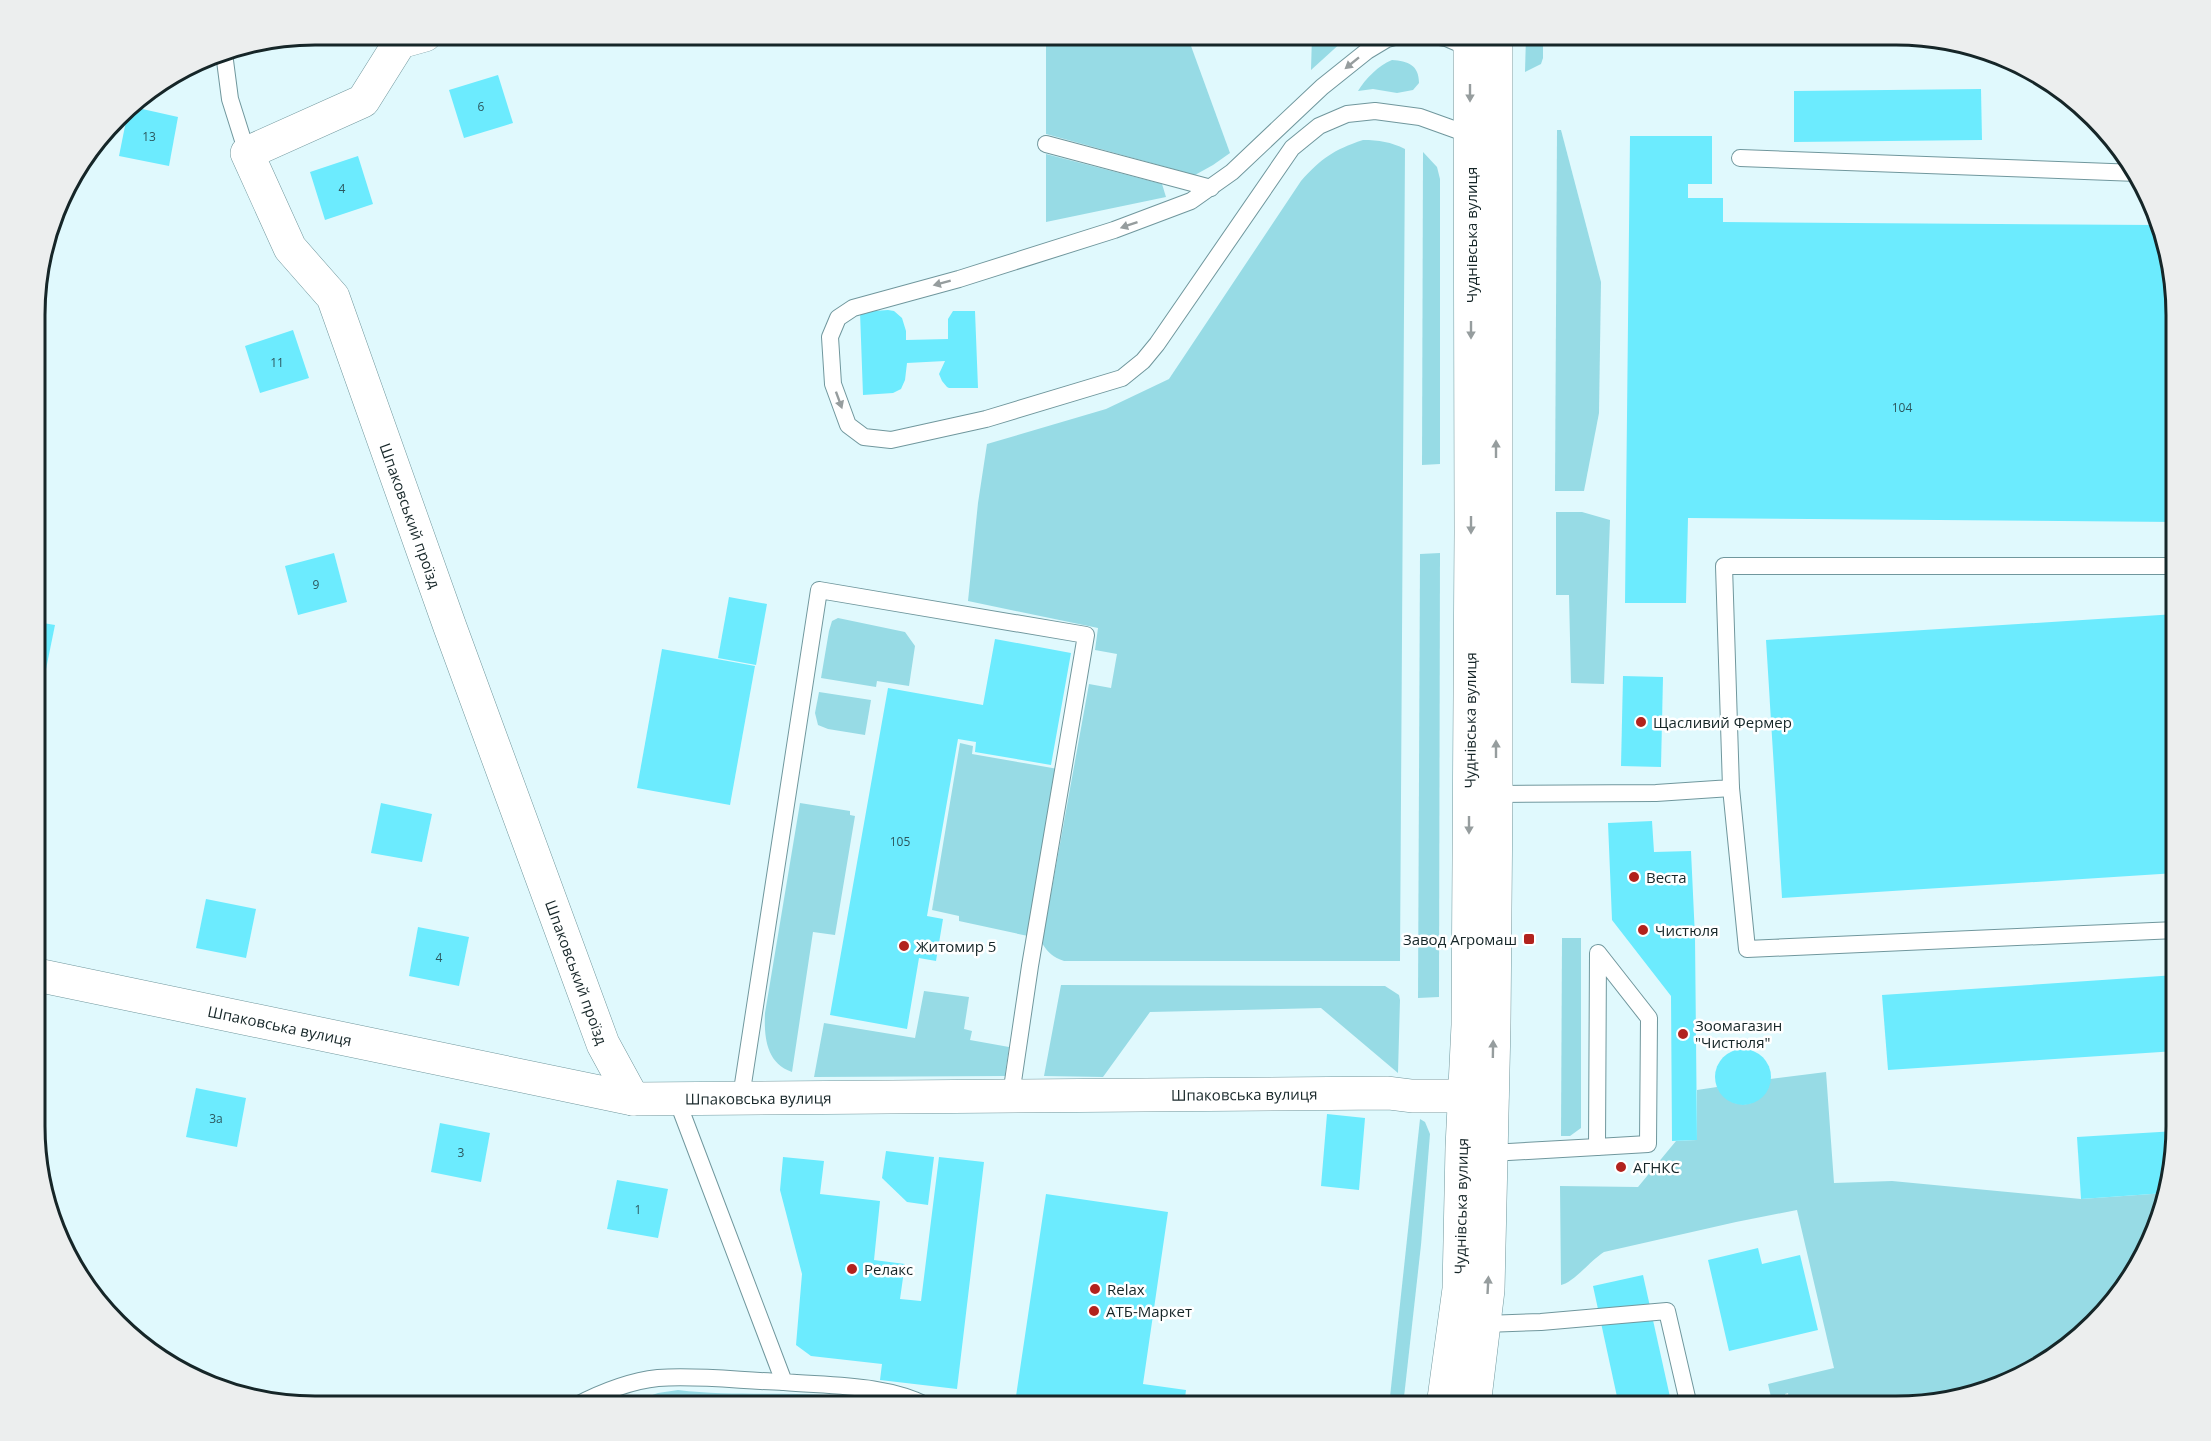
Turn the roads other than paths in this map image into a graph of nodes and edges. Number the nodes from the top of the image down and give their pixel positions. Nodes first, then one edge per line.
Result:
1 (398, 45) edge
2 (1377, 45) edge
3 (1479, 45) edge
4 (1482, 45) edge
5 (225, 60) edge
6 (1483, 136) junction
7 (1046, 144) dead end
8 (247, 153) junction
9 (1740, 158) dead end
10 (2125, 173) edge
11 (1168, 177) junction
12 (1211, 188) junction
13 (1169, 211) junction
14 (2166, 567) edge
15 (1731, 788) junction
16 (1496, 794) junction
17 (2166, 930) edge
18 (45, 977) edge
19 (1011, 1095) junction
20 (1479, 1096) junction
21 (741, 1097) junction
22 (633, 1099) junction
23 (676, 1100) junction
24 (1598, 1147) junction
25 (1491, 1154) junction
26 (1485, 1324) junction
27 (784, 1382) junction
28 (596, 1396) edge
29 (899, 1396) edge
30 (1445, 1396) edge
31 (1475, 1396) edge
32 (1687, 1396) edge

1 - 8 main road
2 -> 12 lane
3 -> 6 main road, Чуднівська вулиця
4 - 6 main road, Чуднівська вулиця
5 - 8 lane
13 -> 6 lane
16 -> 6 main road, Чуднівська вулиця
6 -> 20 main road, Чуднівська вулиця
7 - 11 lane
8 - 22 main road, Шпаковський проїзд
9 - 10 lane
11 - 12 lane
11 - 13 lane
12 - 13 lane
14 - 15 lane
15 - 16 lane
15 - 17 lane
20 -> 16 main road, Чуднівська вулиця
18 - 22 main road, Шпаковська вулиця
19 - 20 main road, Шпаковська вулиця
19 - 21 main road, Шпаковська вулиця
19 - 21 lane
20 - 25 main road, Чуднівська вулиця
20 - 30 main road, Чуднівська вулиця
21 - 23 main road, Шпаковська вулиця
22 - 23 main road, Шпаковська вулиця
23 - 27 lane
24 - 24 lane
24 - 25 lane
26 -> 25 main road, Чуднівська вулиця
26 - 31 main road, Чуднівська вулиця
26 - 32 lane
27 - 28 lane
27 - 29 lane

